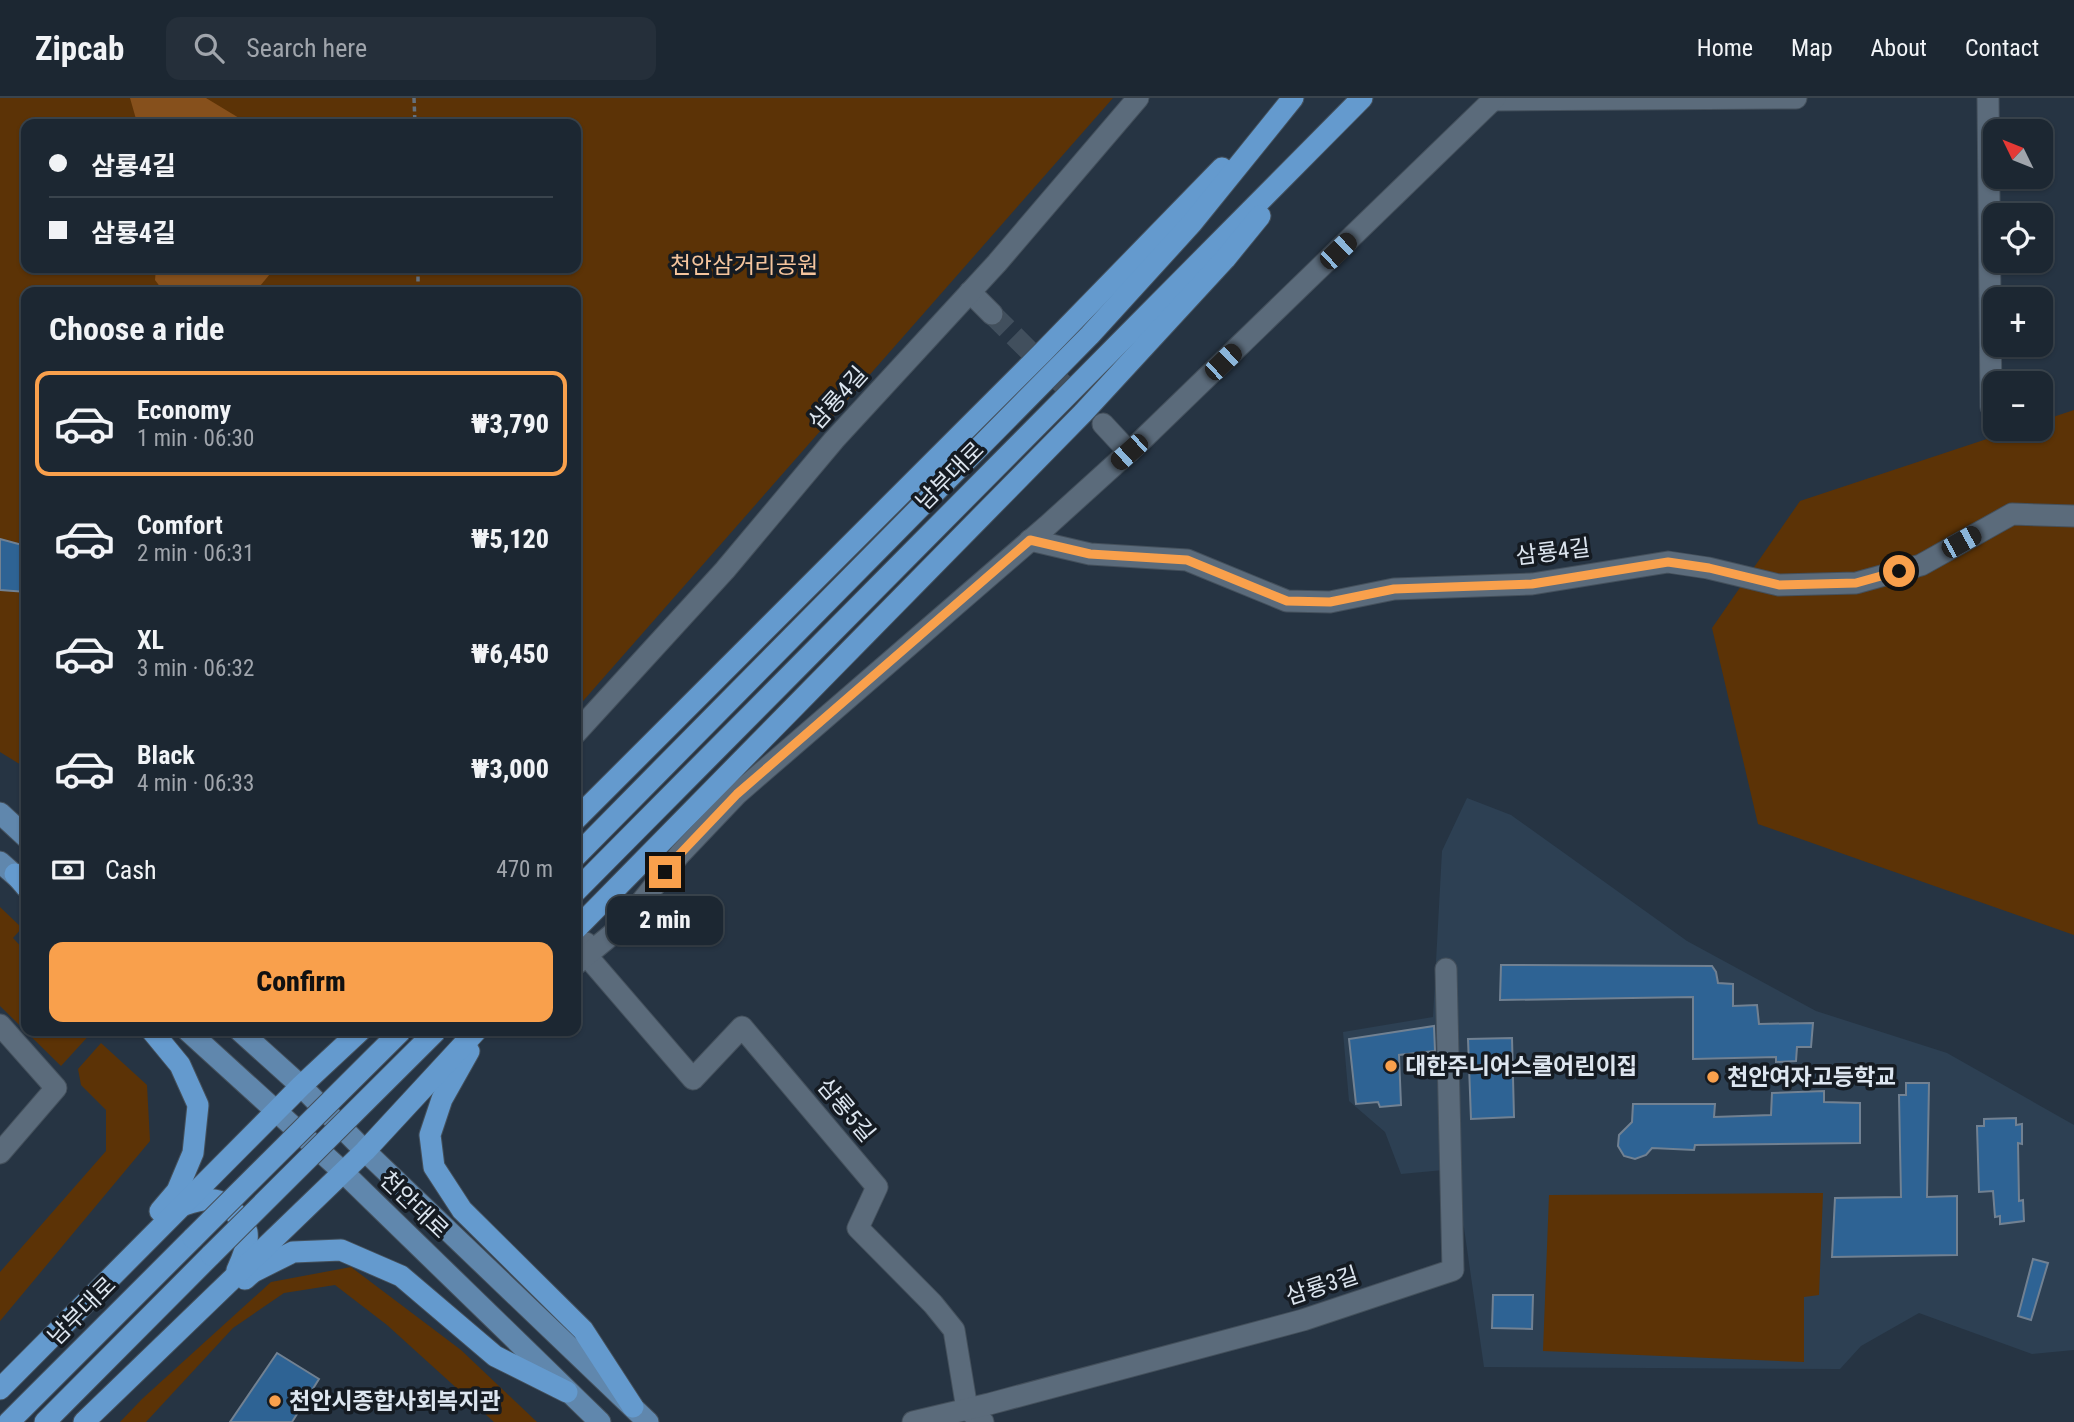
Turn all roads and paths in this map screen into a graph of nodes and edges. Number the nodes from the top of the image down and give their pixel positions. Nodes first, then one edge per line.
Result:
1 (414, 98) edge
2 (1139, 98) edge
3 (1293, 98) edge
4 (1362, 98) edge
5 (1796, 98) edge
6 (1988, 98) edge
7 (1494, 99) edge
8 (415, 119) edge
9 (1326, 134) junction
10 (970, 292) junction
11 (992, 314) tunnel mouth
12 (1991, 371) edge
13 (1103, 424) tunnel mouth
14 (1129, 452) junction
15 (2074, 516) edge
16 (1030, 540) junction
17 (581, 727) edge
18 (0, 813) edge
19 (581, 814) edge
20 (21, 832) edge
21 (581, 851) edge
22 (581, 886) edge
23 (581, 948) edge
24 (1446, 969) dead end
25 (0, 1025) edge
26 (156, 1036) edge
27 (194, 1036) edge
28 (246, 1036) edge
29 (355, 1036) edge
30 (396, 1036) edge
31 (431, 1036) edge
32 (474, 1036) edge
33 (476, 1036) edge
34 (301, 1086) junction
35 (277, 1111) junction
36 (365, 1151) junction
37 (0, 1153) edge
38 (343, 1172) junction
39 (183, 1206) junction
40 (235, 1275) junction
41 (65, 1325) junction
42 (163, 1343) junction
43 (0, 1389) edge
44 (567, 1392) junction
45 (640, 1415) edge
46 (975, 1416) edge
47 (9, 1422) edge
48 (45, 1422) edge
49 (84, 1422) edge
50 (600, 1422) edge
51 (913, 1422) edge

1 - 8 path
2 - 10 street, 삼룡4길
3 - 19 highway
3 - 21 highway, 남부대로
4 - 9 highway, 남부대로
5 - 7 street
6 - 12 street
7 - 14 street
9 - 22 highway, 남부대로
9 - 23 highway
10 - 11 street
10 - 17 street, 삼룡4길
13 - 14 street
14 - 16 street
15 - 16 street, 삼룡4길
16 - 23 street
18 - 20 main road
23 - 46 street, 삼룡5길
24 - 46 street, 삼룡3길
25 - 37 street
26 - 41 highway
27 - 35 main road, 천안대로
28 - 34 main road, 천안대로
29 - 34 highway
30 - 47 highway, 남부대로, bridge
31 - 48 highway, bridge
32 - 36 highway
33 - 45 highway
34 - 35 highway
34 - 36 main road, 천안대로
35 - 38 main road, 천안대로
35 - 39 highway
36 - 38 highway
36 - 45 main road, 천안대로
38 - 40 highway
38 - 44 main road, 천안대로
39 - 40 highway
39 - 41 highway
40 - 42 highway
41 - 43 highway
42 - 44 highway
42 - 49 highway
44 - 50 main road, 천안대로
46 - 51 street, 삼룡3길

